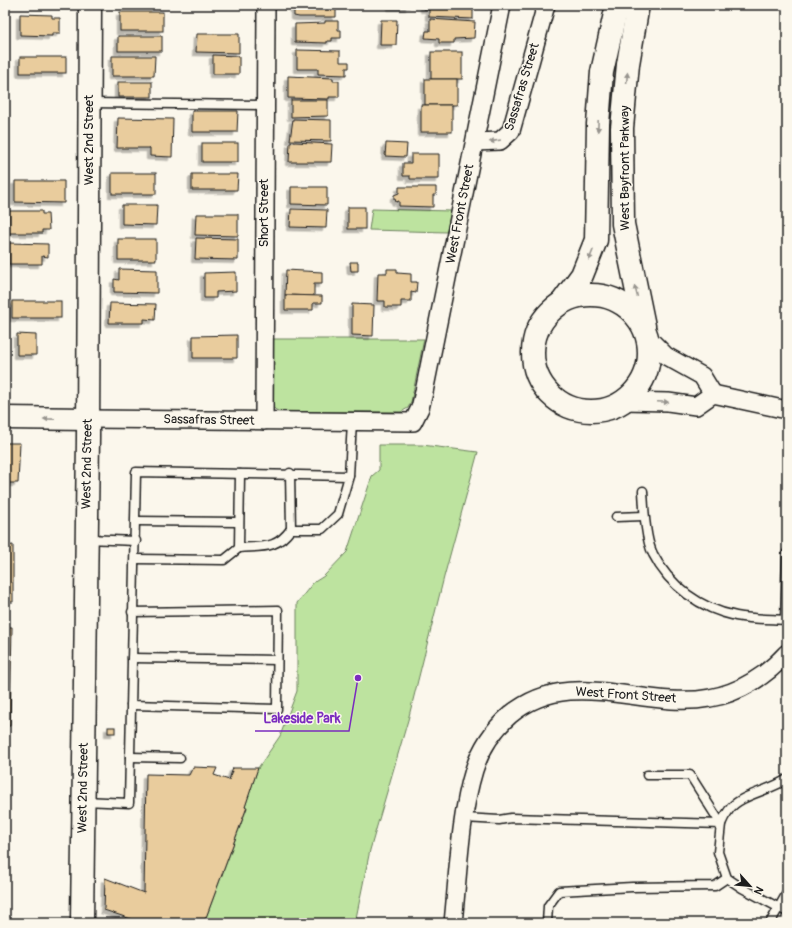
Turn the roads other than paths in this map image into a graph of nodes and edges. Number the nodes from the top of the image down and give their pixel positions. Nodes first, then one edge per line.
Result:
1 (90, 5) edge
2 (266, 5) edge
3 (502, 5) edge
4 (546, 5) edge
5 (617, 5) edge
6 (638, 5) edge
7 (89, 102) junction
8 (264, 105) junction
9 (475, 142) junction
10 (563, 302) junction
11 (645, 333) junction
12 (713, 394) junction
13 (624, 401) junction
14 (787, 410) edge
15 (5, 418) edge
16 (88, 419) junction
17 (264, 421) junction
18 (352, 422) junction
19 (413, 422) joint
20 (240, 474) junction
21 (290, 474) junction
22 (349, 476) junction
23 (644, 491) dead end
24 (644, 516) junction
25 (616, 517) dead end
26 (136, 522) junction
27 (238, 522) junction
28 (291, 529) junction
29 (86, 539) junction
30 (136, 541) junction
31 (239, 548) junction
32 (787, 552) edge
33 (136, 559) junction
34 (132, 612) junction
35 (787, 653) edge
36 (132, 658) junction
37 (277, 660) junction
38 (131, 705) junction
39 (130, 757) junction
40 (180, 758) dead end
41 (647, 775) dead end
42 (787, 779) edge
43 (83, 802) junction
44 (464, 818) junction
45 (721, 824) junction
46 (727, 878) junction
47 (787, 893) edge
48 (783, 910) edge
49 (82, 923) edge
50 (453, 923) edge
51 (547, 923) edge
52 (770, 923) edge

1 - 7 main road, West 2nd Street
2 - 8 street, Short Street
3 - 9 street, West Front Street
4 -> 9 street, Sassafras Street
5 -> 10 main road, West Bayfront Parkway
11 -> 6 main road, West Bayfront Parkway
7 - 8 lane
7 - 16 main road, West 2nd Street
8 - 17 street, Short Street
9 - 19 street, West Front Street
10 - 11 main road
10 - 13 main road
11 - 12 street
11 - 13 main road
13 -> 12 street
12 - 14 street
16 -> 15 main road, Sassafras Street
16 - 17 street, Sassafras Street
16 - 29 main road, West 2nd Street
17 - 18 street, Sassafras Street
18 - 19 street, Sassafras Street
18 - 22 lane
20 - 21 lane
20 - 26 lane
20 - 27 lane
21 - 22 lane
21 - 28 lane
22 - 28 lane
23 - 24 lane
24 - 25 lane
24 - 32 lane
26 - 27 lane
26 - 30 lane
27 - 31 lane
28 - 31 lane
29 - 30 lane
29 - 43 main road, West 2nd Street
30 - 33 lane
31 - 33 lane
33 - 34 lane
34 - 36 lane
34 - 37 lane
35 - 44 street, West Front Street
36 - 37 lane
36 - 38 lane
37 - 38 lane
38 - 39 lane
39 - 40 lane
39 - 43 lane
41 - 45 lane
42 - 45 lane
43 - 49 main road, West 2nd Street
44 - 45 lane
44 - 50 street, West Front Street
45 - 46 lane
46 - 48 lane
46 - 51 lane
47 - 48 lane
48 - 52 lane

